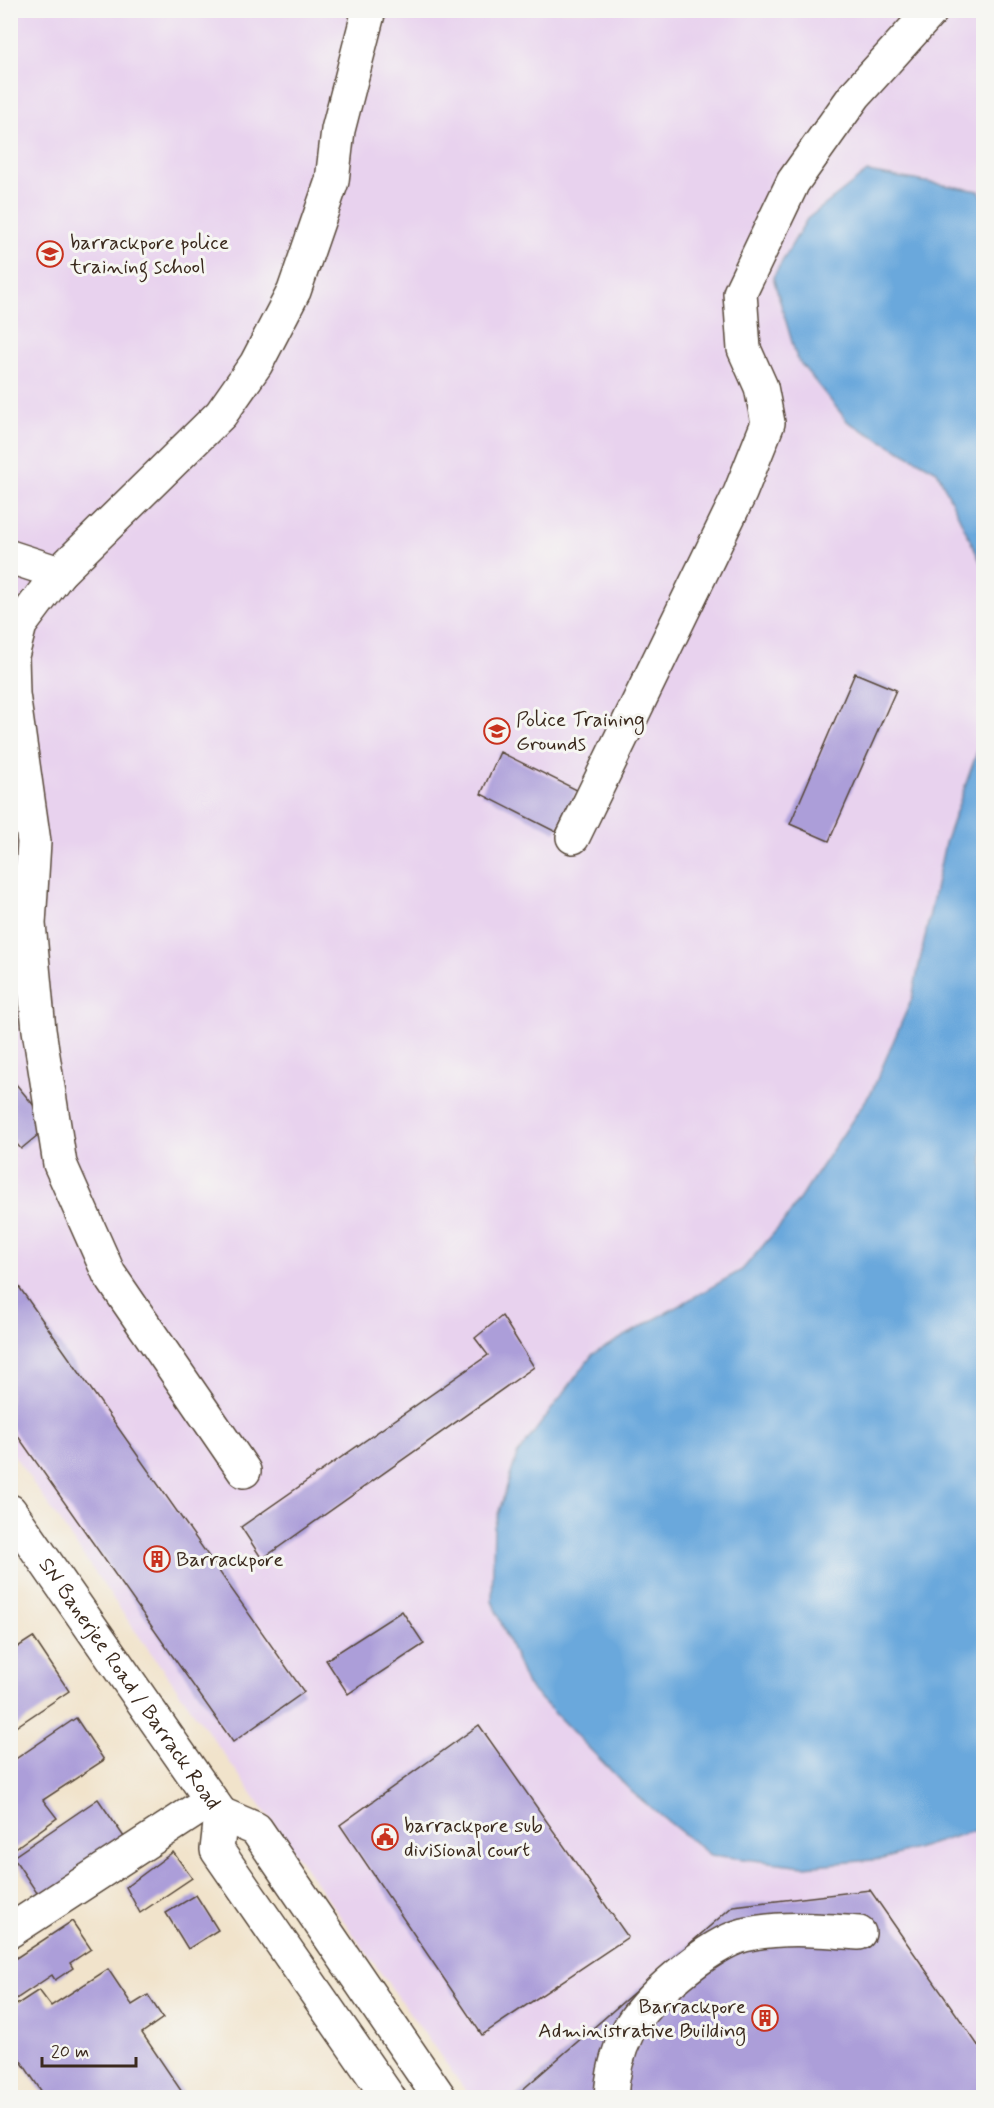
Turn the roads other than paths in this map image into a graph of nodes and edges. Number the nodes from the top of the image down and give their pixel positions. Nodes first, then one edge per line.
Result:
1 (369, 10) edge
2 (932, 10) edge
3 (10, 557) edge
4 (59, 573) junction
5 (573, 837) dead end
6 (244, 1471) dead end
7 (10, 1511) edge
8 (216, 1807) junction
9 (10, 1931) edge
10 (859, 1933) dead end
11 (372, 1997) junction
12 (336, 2020) junction
13 (389, 2097) edge
14 (440, 2097) edge
15 (611, 2097) edge

1 - 4 street
2 - 5 street
3 - 4 street
4 - 6 street
7 - 8 street, SN Banerjee Road / Barrack Road
8 - 9 street
8 - 11 street
8 - 12 street, SN Banerjee Road / Barrack Road
10 - 15 street
11 - 12 street
11 - 14 street
12 - 13 street, SN Banerjee Road / Barrack Road

